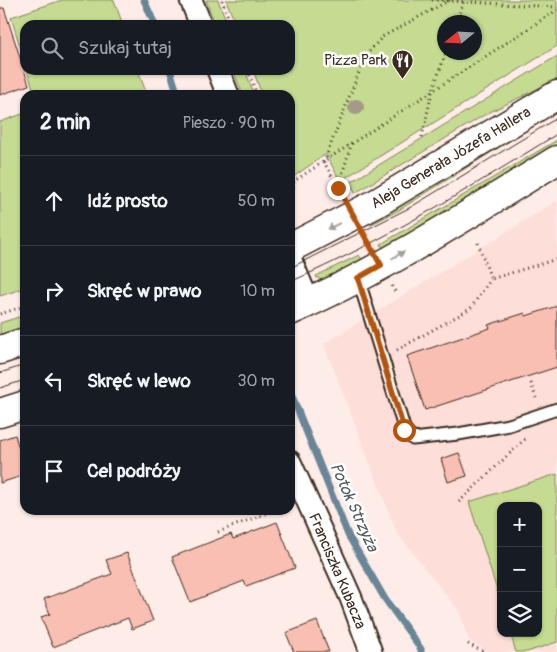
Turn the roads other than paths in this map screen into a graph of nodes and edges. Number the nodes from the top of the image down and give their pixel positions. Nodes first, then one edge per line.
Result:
1 (191, 0) edge
2 (199, 20) edge
3 (220, 75) edge
4 (226, 90) edge
5 (557, 95) edge
6 (557, 160) edge
7 (295, 246) edge
8 (358, 278) junction
9 (295, 285) edge
10 (299, 307) edge
11 (20, 344) edge
12 (0, 350) edge
13 (20, 407) edge
14 (557, 409) edge
15 (0, 413) edge
16 (295, 473) edge
17 (371, 652) edge

1 - 2 street
3 - 4 street
5 -> 7 main road, Aleja Generała Józefa Hallera
8 -> 6 main road
8 - 10 main road
8 - 14 lane
9 - 10 street
11 - 12 main road
13 - 15 main road
16 - 17 street, Franciszka Kubacza

